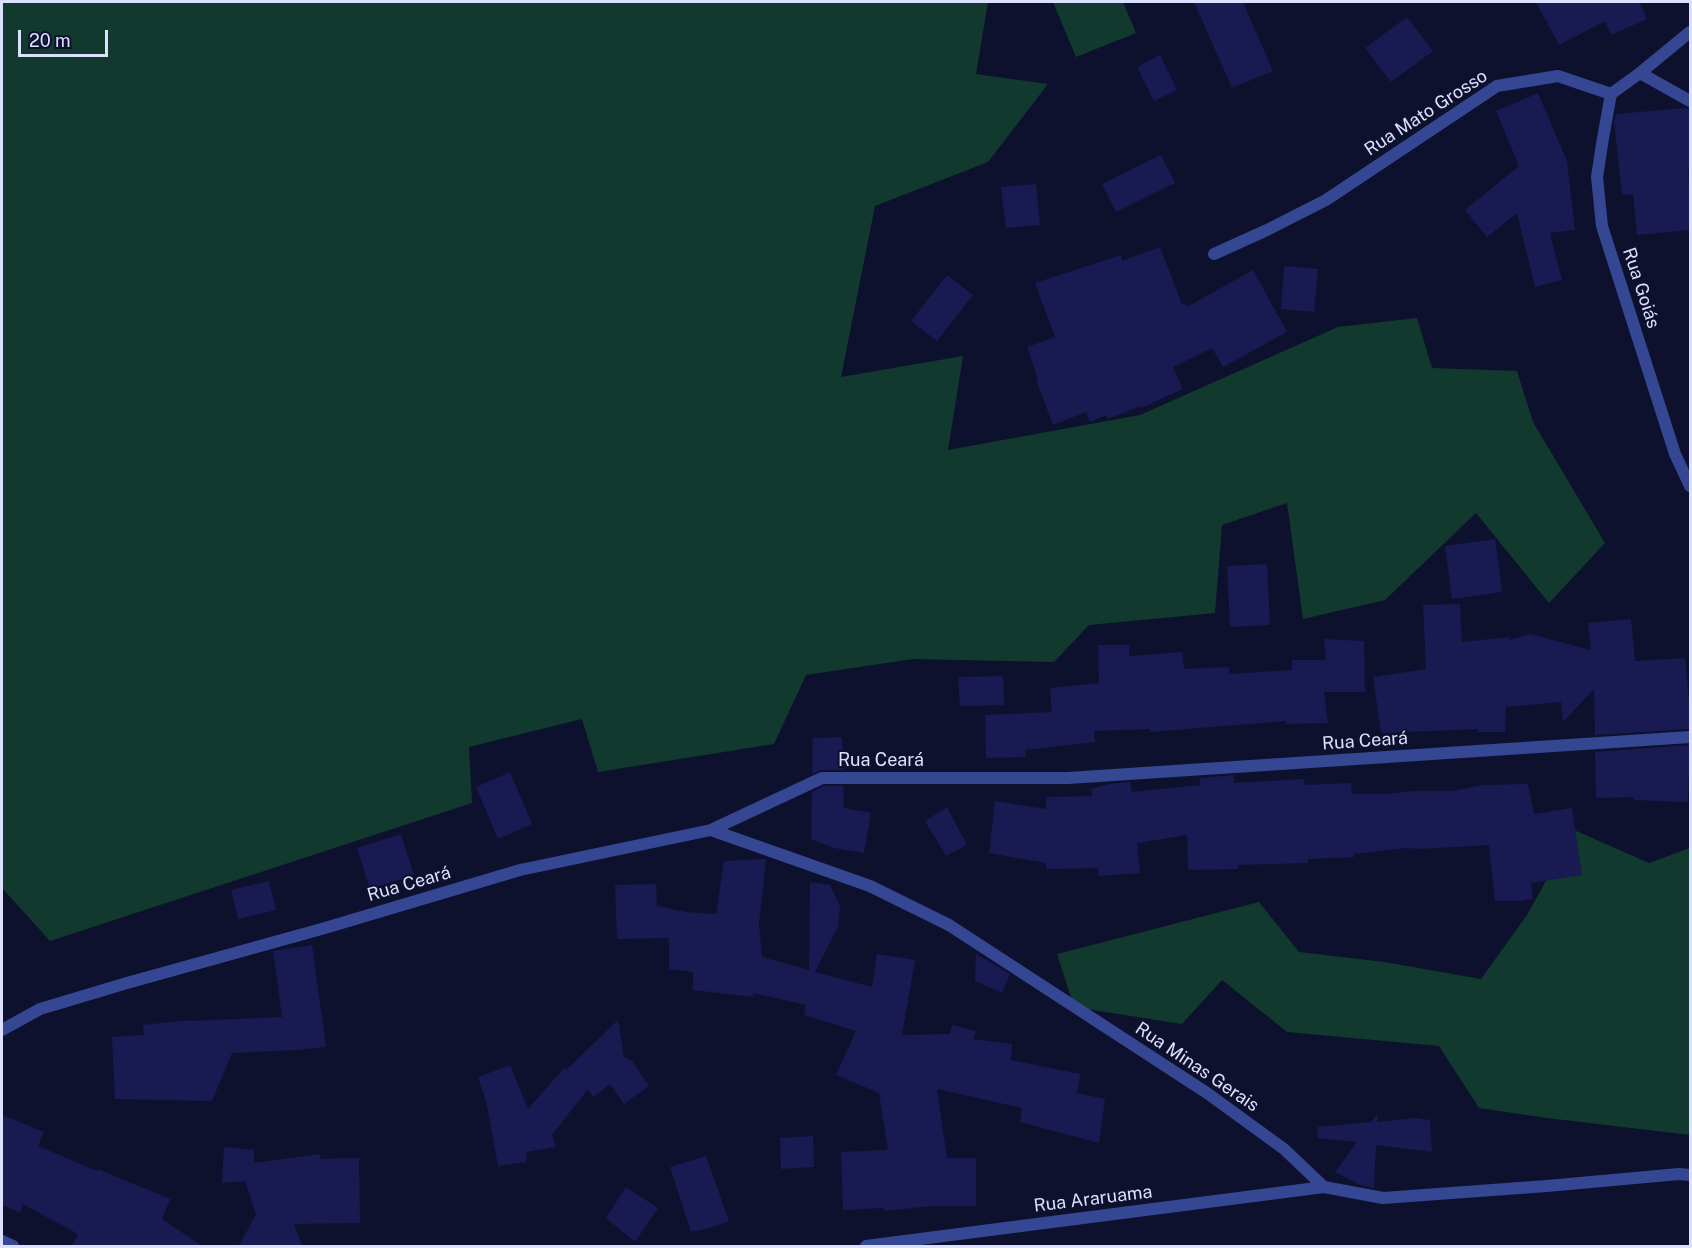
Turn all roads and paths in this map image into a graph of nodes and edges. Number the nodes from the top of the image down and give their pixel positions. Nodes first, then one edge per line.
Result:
1 (1690, 32) edge
2 (1640, 73) junction
3 (1611, 94) junction
4 (1690, 101) edge
5 (1214, 254) dead end
6 (1690, 486) edge
7 (1690, 737) edge
8 (711, 830) junction
9 (2, 1029) edge
10 (1690, 1174) edge
11 (1324, 1187) junction
12 (2, 1240) edge
13 (13, 1246) edge
14 (866, 1246) edge

1 - 2 street
2 - 3 street
2 - 4 street
3 - 5 street, Rua Mato Grosso
3 - 6 street, Rua Goiás
7 - 8 street, Rua Ceará
8 - 9 street, Rua Ceará
8 - 11 street, Rua Minas Gerais
10 - 11 street
11 - 14 street, Rua Araruama
12 - 13 street

